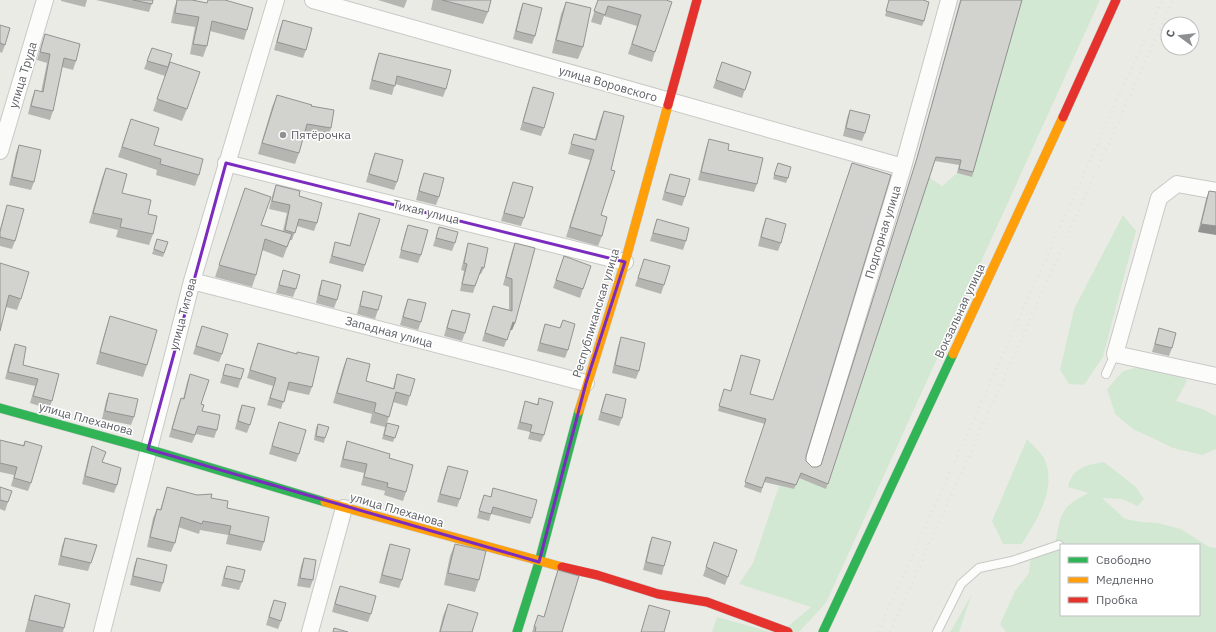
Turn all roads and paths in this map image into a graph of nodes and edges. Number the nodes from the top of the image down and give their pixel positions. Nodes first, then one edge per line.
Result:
1 (45, 0) edge
2 (276, 0) edge
3 (313, 0) edge
4 (697, 0) edge
5 (949, 0) edge
6 (1116, 0) edge
7 (669, 101) junction
8 (0, 151) edge
9 (226, 163) junction
10 (903, 167) junction
11 (1216, 191) edge
12 (625, 262) junction
13 (192, 281) junction
14 (1115, 354) junction
15 (1106, 374) dead end
16 (1216, 376) edge
17 (586, 384) junction
18 (0, 408) edge
19 (148, 449) junction
20 (813, 463) dead end
21 (344, 508) junction
22 (1059, 545) dead end
23 (539, 562) junction
24 (102, 632) edge
25 (310, 632) edge
26 (517, 632) edge
27 (788, 632) edge
28 (823, 632) edge
29 (937, 632) edge

1 - 8 street, улица Труда
2 - 9 street, улица Титова
3 - 7 street, улица Воровского
4 - 7 street, Республиканская улица
5 - 10 street, Подгорная улица
6 - 28 street, Вокзальная улица
7 - 10 street, улица Воровского
7 - 12 street, Республиканская улица
9 - 12 street, Тихая улица
9 - 13 street, улица Титова
10 - 20 street, Подгорная улица
11 - 14 street
12 - 17 street, Республиканская улица
13 - 17 street, Западная улица
13 - 19 street, улица Титова
14 - 15 lane
14 - 16 street
17 - 23 street, Республиканская улица
18 - 19 street, улица Плеханова
19 - 21 street, улица Плеханова
19 - 24 street, улица Титова
21 - 23 street, улица Плеханова
21 - 25 street
22 - 29 lane
23 - 26 street, Республиканская улица
23 - 27 street, улица Плеханова

